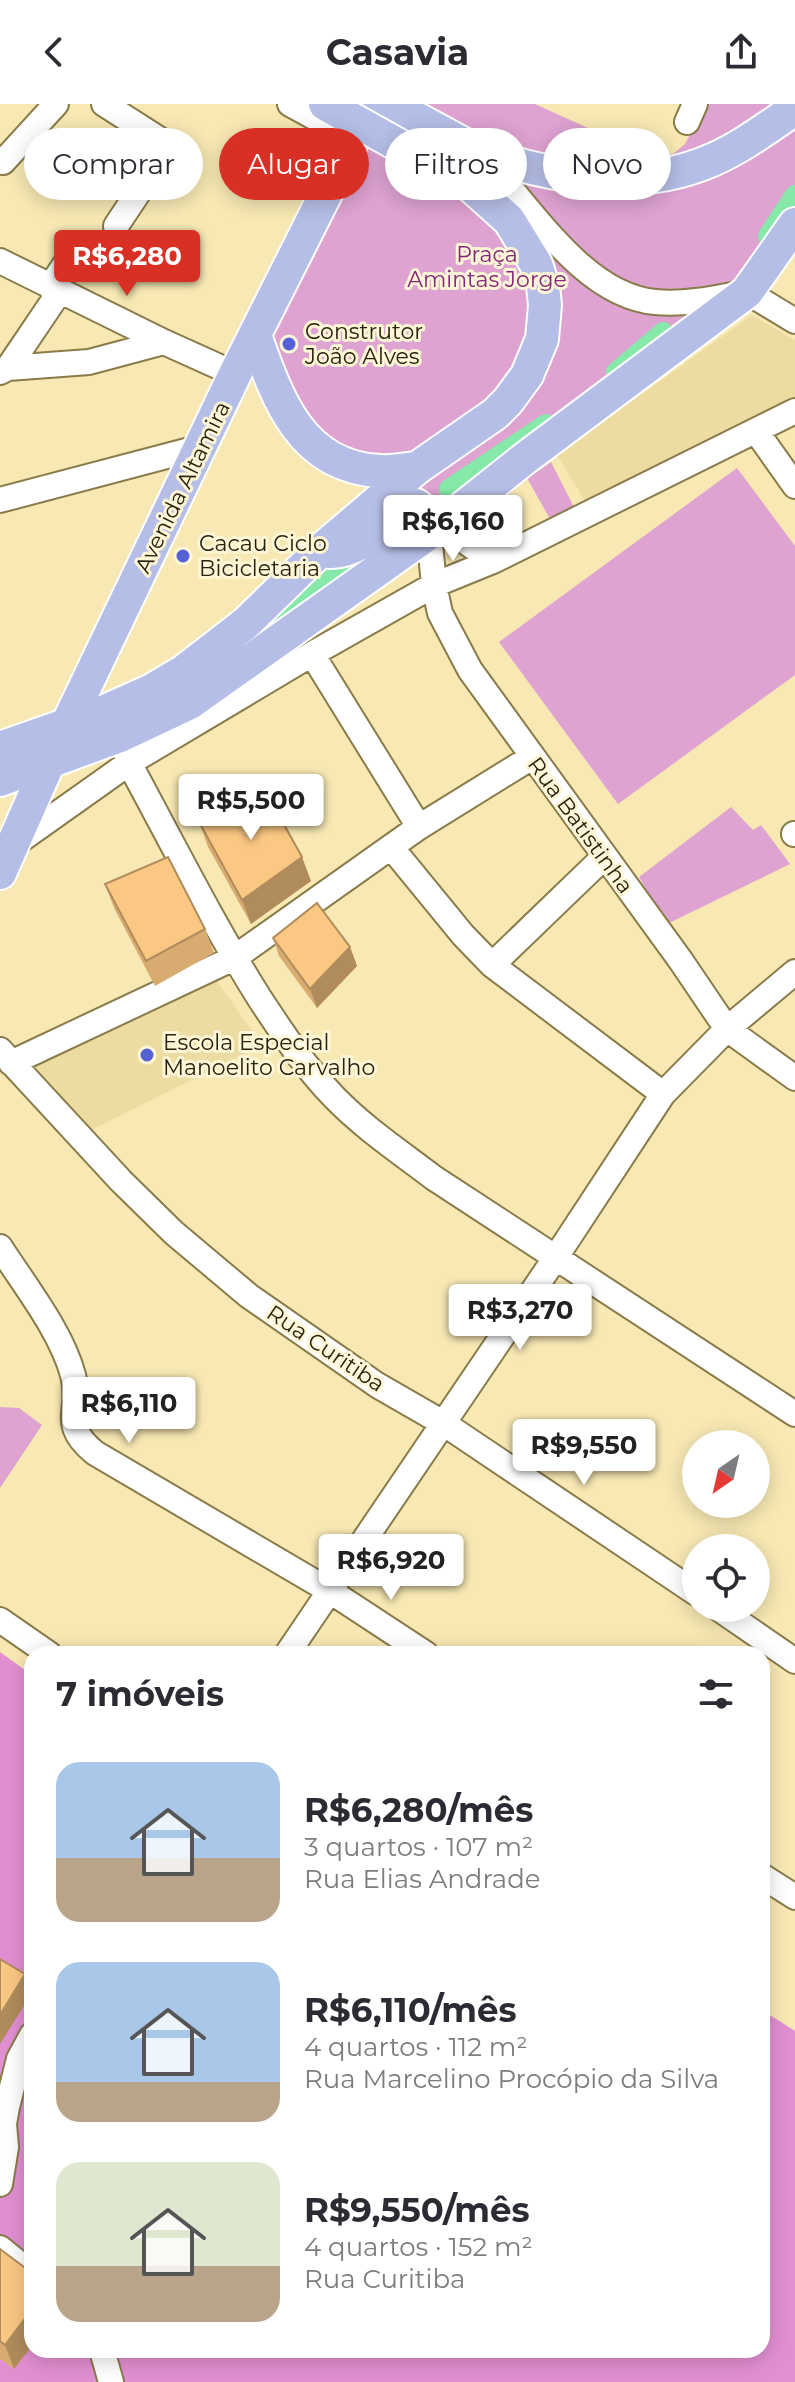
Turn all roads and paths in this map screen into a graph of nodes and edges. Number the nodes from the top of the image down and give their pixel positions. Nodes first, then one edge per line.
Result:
1 (56, 104) edge
2 (104, 104) edge
3 (290, 104) edge
4 (325, 104) edge
5 (371, 104) edge
6 (390, 104) edge
7 (425, 104) edge
8 (795, 109) edge
9 (334, 128) edge
10 (359, 128) edge
11 (3, 162) dead end
12 (323, 200) edge
13 (795, 224) edge
14 (116, 226) dead end
15 (0, 261) edge
16 (66, 263) dead end
17 (55, 289) junction
18 (747, 292) junction
19 (795, 321) edge
20 (255, 335) junction
21 (164, 342) junction
22 (4, 370) edge
23 (235, 374) junction
24 (795, 411) edge
25 (756, 431) junction
26 (201, 447) junction
27 (417, 468) junction
28 (795, 486) edge
29 (0, 500) edge
30 (435, 529) junction
31 (323, 548) junction
32 (493, 561) junction
33 (434, 585) junction
34 (312, 654) junction
35 (69, 722) junction
36 (0, 748) edge
37 (124, 750) junction
38 (532, 757) junction
39 (50, 760) junction
40 (0, 780) edge
41 (419, 827) junction
42 (391, 847) junction
43 (604, 857) junction
44 (6, 860) edge
45 (234, 958) junction
46 (492, 965) junction
47 (795, 972) edge
48 (727, 1029) junction
49 (5, 1057) edge
50 (795, 1078) edge
51 (663, 1094) junction
52 (0, 1247) edge
53 (556, 1257) junction
54 (795, 1414) edge
55 (443, 1423) junction
56 (682, 1584) edge
57 (330, 1591) junction
58 (0, 1620) edge
59 (738, 1622) edge
60 (37, 1646) edge
61 (292, 1646) edge
62 (414, 1646) edge
63 (795, 1661) edge
64 (770, 1881) edge
65 (795, 1897) edge
66 (24, 2050) edge
67 (0, 2184) edge
68 (0, 2248) edge
69 (24, 2268) edge
70 (106, 2358) edge
71 (111, 2382) edge

1 - 11 street
2 - 14 street
3 - 9 street
4 - 27 main road, bridge
5 - 10 main road, Avenida Altamira
6 - 8 main road, bridge
7 - 18 street
12 - 20 main road, Avenida Altamira
13 - 18 main road
15 - 17 street
16 - 17 street
17 - 21 street
17 - 22 street
18 - 19 street
18 - 30 main road
20 - 23 main road, Avenida Altamira
20 - 27 main road
21 - 22 street
21 - 23 street
23 - 26 main road, Avenida Altamira
24 - 25 street
25 - 28 street
25 - 32 street
26 - 29 street
26 - 35 main road, Avenida Altamira
27 - 31 main road
30 - 31 main road
30 - 32 street
30 - 33 street, Rua Batistinha
30 - 37 main road
31 - 35 main road
32 - 33 street
33 - 34 street
33 - 38 street, Rua Batistinha
34 - 37 street
34 - 41 street
35 - 36 main road
35 - 39 main road, Avenida Altamira
37 - 39 main road
37 - 44 street
37 - 45 street
38 - 41 street
38 - 43 street, Rua Batistinha
39 - 40 main road
39 - 44 main road, Avenida Altamira
41 - 42 street
42 - 45 street
42 - 46 street
43 - 46 street
43 - 48 street, Rua Batistinha
45 - 49 street
45 - 53 street
46 - 51 street
47 - 48 street
48 - 50 street, Rua Batistinha
48 - 51 street
49 - 55 street, Rua Curitiba
51 - 53 street
52 - 57 street
53 - 54 street
53 - 55 street
55 - 56 street, Rua Curitiba
55 - 57 street
57 - 61 street
57 - 62 street
58 - 60 street
59 - 63 street
64 - 65 street
66 - 67 street
68 - 69 street
70 - 71 street

